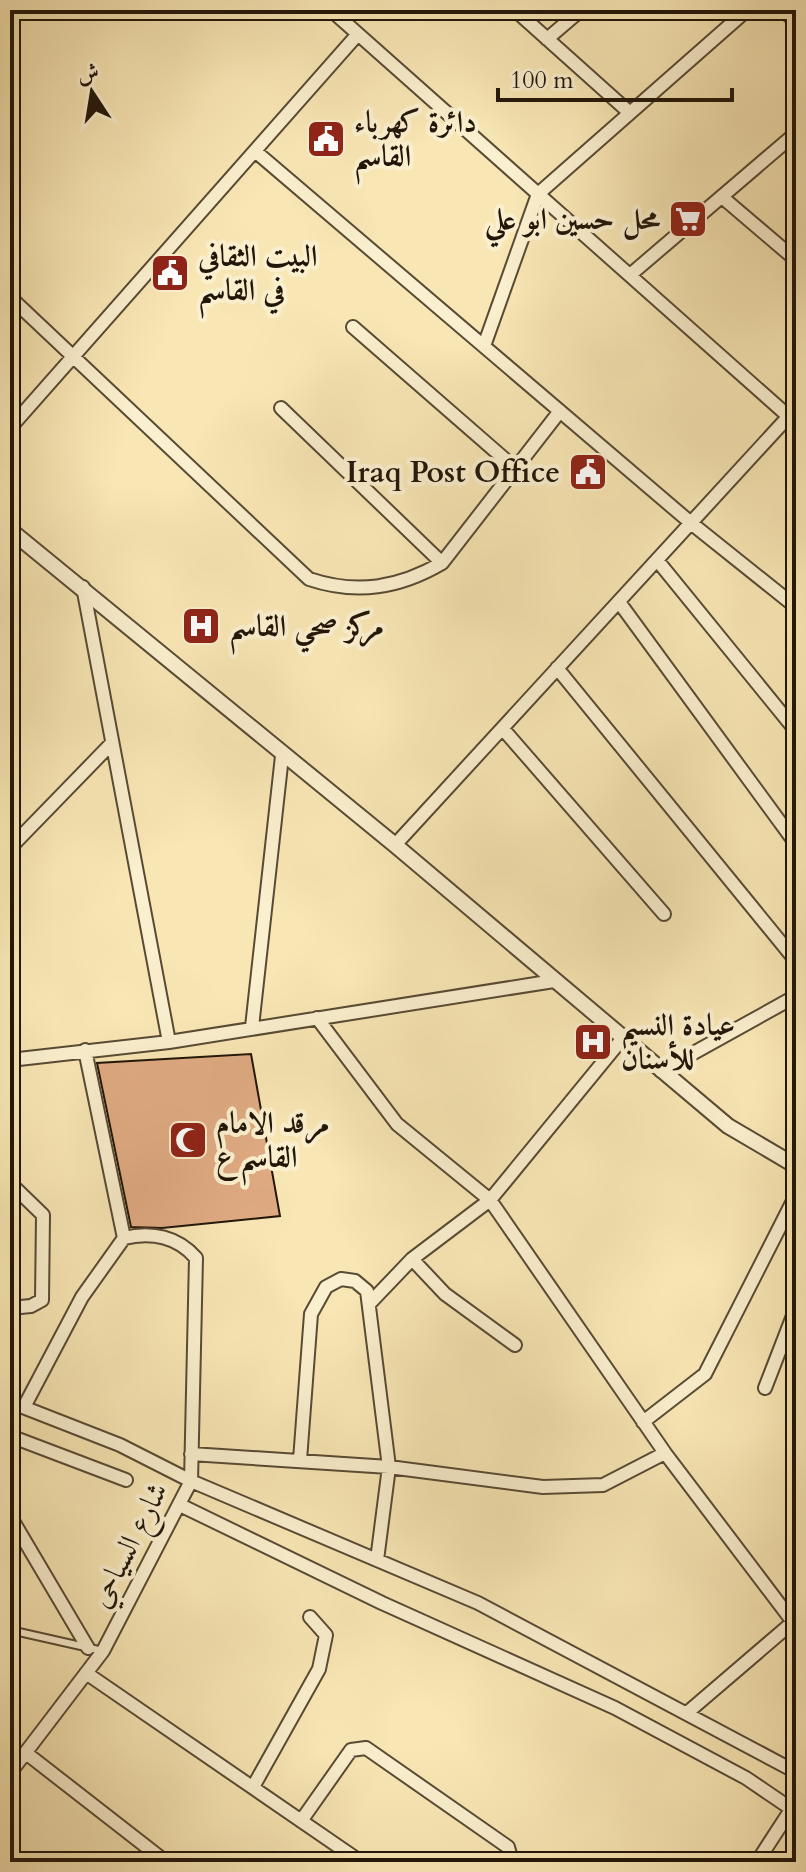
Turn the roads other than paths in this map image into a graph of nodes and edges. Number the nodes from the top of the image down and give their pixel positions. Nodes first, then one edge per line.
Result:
1 (331, 10) edge
2 (515, 10) edge
3 (581, 10) edge
4 (747, 10) edge
5 (783, 10) edge
6 (796, 22) edge
7 (358, 34) junction
8 (547, 39) junction
9 (630, 113) junction
10 (796, 133) edge
11 (255, 151) junction
12 (538, 194) junction
13 (722, 197) junction
14 (796, 260) edge
15 (630, 275) junction
16 (10, 297) edge
17 (353, 327) dead end
18 (484, 346) junction
19 (74, 355) junction
20 (281, 408) dead end
21 (560, 411) junction
22 (792, 420) edge
23 (10, 428) edge
24 (516, 469) junction
25 (691, 523) junction
26 (10, 530) edge
27 (657, 560) junction
28 (442, 563) junction
29 (83, 587) junction
30 (619, 602) junction
31 (796, 607) edge
32 (557, 668) junction
33 (503, 729) junction
34 (796, 731) edge
35 (111, 744) junction
36 (282, 756) junction
37 (796, 844) edge
38 (395, 845) junction
39 (10, 848) edge
40 (664, 914) dead end
41 (796, 961) edge
42 (554, 981) junction
43 (796, 996) edge
44 (317, 1018) junction
45 (252, 1027) junction
46 (622, 1039) junction
47 (169, 1042) junction
48 (85, 1050) junction
49 (10, 1060) edge
50 (661, 1071) junction
51 (796, 1166) edge
52 (10, 1183) edge
53 (796, 1195) edge
54 (490, 1200) junction
55 (124, 1238) junction
56 (412, 1259) junction
57 (369, 1304) junction
58 (10, 1308) edge
59 (796, 1308) edge
60 (515, 1345) dead end
61 (765, 1388) dead end
62 (10, 1402) edge
63 (24, 1407) junction
64 (643, 1422) junction
65 (10, 1436) edge
66 (665, 1453) junction
67 (191, 1454) junction
68 (300, 1460) junction
69 (389, 1467) junction
70 (126, 1480) dead end
71 (191, 1481) junction
72 (180, 1505) junction
73 (10, 1516) edge
74 (377, 1560) junction
75 (310, 1617) dead end
76 (794, 1624) edge
77 (10, 1630) edge
78 (88, 1648) junction
79 (103, 1651) junction
80 (86, 1673) junction
81 (688, 1712) junction
82 (26, 1753) junction
83 (796, 1772) edge
84 (10, 1773) edge
85 (253, 1787) junction
86 (794, 1810) edge
87 (301, 1821) junction
88 (166, 1862) edge
89 (361, 1862) edge
90 (512, 1862) edge
91 (757, 1862) edge

1 - 7 street
2 - 8 street
3 - 8 street
4 - 9 street
5 - 6 street
7 - 11 street
7 - 12 street
8 - 9 street
9 - 12 street
10 - 13 street
11 - 18 street
11 - 19 street
12 - 15 street
12 - 18 street
13 - 14 street
13 - 15 street
15 - 22 street
16 - 19 street
17 - 24 street
18 - 21 street
19 - 23 street
19 - 28 street
20 - 28 street
21 - 24 street
21 - 25 street
22 - 25 street
24 - 28 street
25 - 27 street
25 - 31 street
26 - 29 street
27 - 30 street
27 - 34 street
29 - 35 street
29 - 36 street
30 - 32 street
30 - 37 street
32 - 33 street
32 - 41 street
33 - 38 street
33 - 40 street
35 - 39 street
35 - 47 street
36 - 38 street
36 - 45 street
38 - 42 street
42 - 44 street
42 - 46 street
43 - 50 street
44 - 45 street
44 - 54 street
45 - 47 street
46 - 50 street
46 - 54 street
47 - 48 street
48 - 49 street
48 - 55 street
50 - 51 street
52 - 58 street
53 - 64 street
54 - 56 street
54 - 64 street
55 - 63 street
55 - 67 street, شارع السياحي
56 - 57 street
56 - 60 street
57 - 68 street
57 - 69 street
59 - 61 street
62 - 63 street
63 - 71 street
64 - 66 street
65 - 70 street
66 - 69 street
66 - 76 street
67 - 68 street
67 - 71 street, شارع السياحي
68 - 69 street
69 - 74 street
71 - 72 street, شارع السياحي
71 - 74 street
72 - 79 street, شارع السياحي
72 - 86 street
73 - 78 street
74 - 81 street
75 - 85 street
76 - 81 street
77 - 78 lane
78 - 79 lane
79 - 80 street, شارع السياحي
80 - 82 street, شارع السياحي
80 - 85 street
81 - 83 street
82 - 84 street, شارع السياحي
82 - 88 street
85 - 87 street
86 - 91 street
87 - 89 street
87 - 90 street

